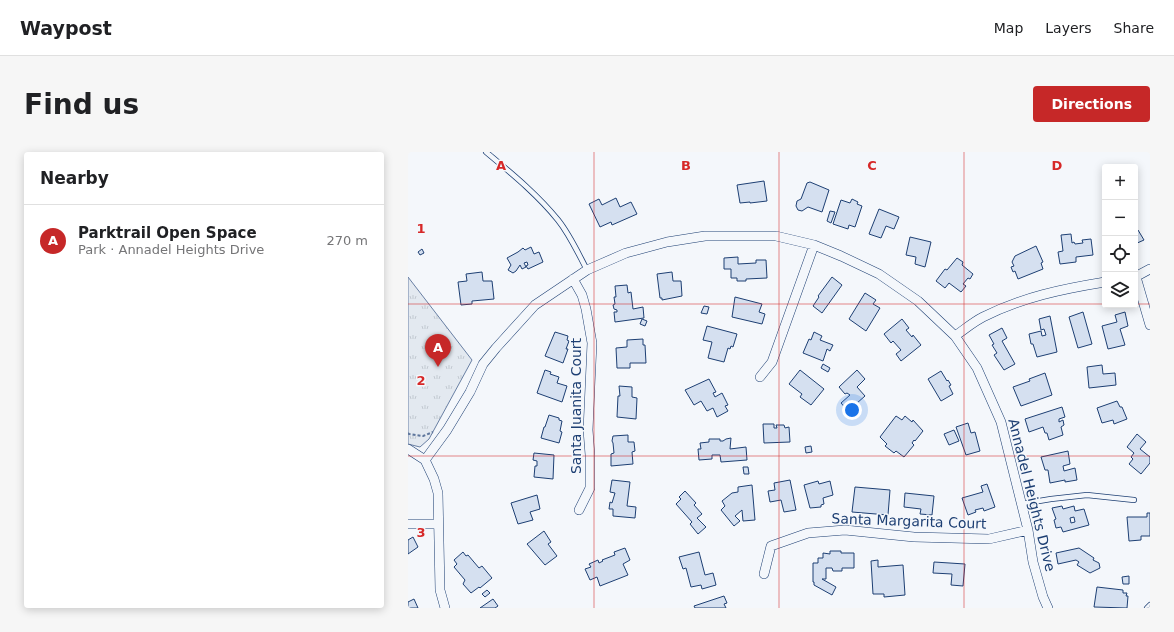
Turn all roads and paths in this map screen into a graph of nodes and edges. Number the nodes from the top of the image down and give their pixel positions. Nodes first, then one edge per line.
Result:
1 (486, 152) edge
2 (814, 245) junction
3 (1150, 269) edge
4 (587, 270) junction
5 (1138, 275) edge
6 (573, 279) junction
7 (1102, 283) edge
8 (1138, 287) edge
9 (1150, 325) edge
10 (955, 336) junction
11 (760, 377) dead end
12 (450, 425) junction
13 (408, 433) edge
14 (408, 449) edge
15 (425, 460) junction
16 (1134, 500) dead end
17 (1021, 504) junction
18 (579, 510) dead end
19 (408, 524) edge
20 (438, 524) junction
21 (1028, 530) junction
22 (764, 574) dead end
23 (1150, 605) edge
24 (445, 608) edge
25 (1048, 608) edge
26 (1147, 608) edge

1 - 4 lane
2 - 4 street, Annadel Heights Drive
2 - 10 street, Annadel Heights Drive
2 - 11 street
3 - 5 street
4 - 6 street, Annadel Heights Drive
6 - 12 street, Annadel Heights Drive
6 - 18 street, Santa Juanita Court
7 - 10 street
8 - 9 street
10 - 17 street, Annadel Heights Drive
12 - 13 path
12 - 15 street, Annadel Heights Drive
14 - 15 street
15 - 20 street
16 - 17 lane
17 - 21 street, Annadel Heights Drive
19 - 20 street
20 - 24 street
21 - 22 street, Santa Margarita Court
21 - 25 street, Annadel Heights Drive
23 - 26 lane

